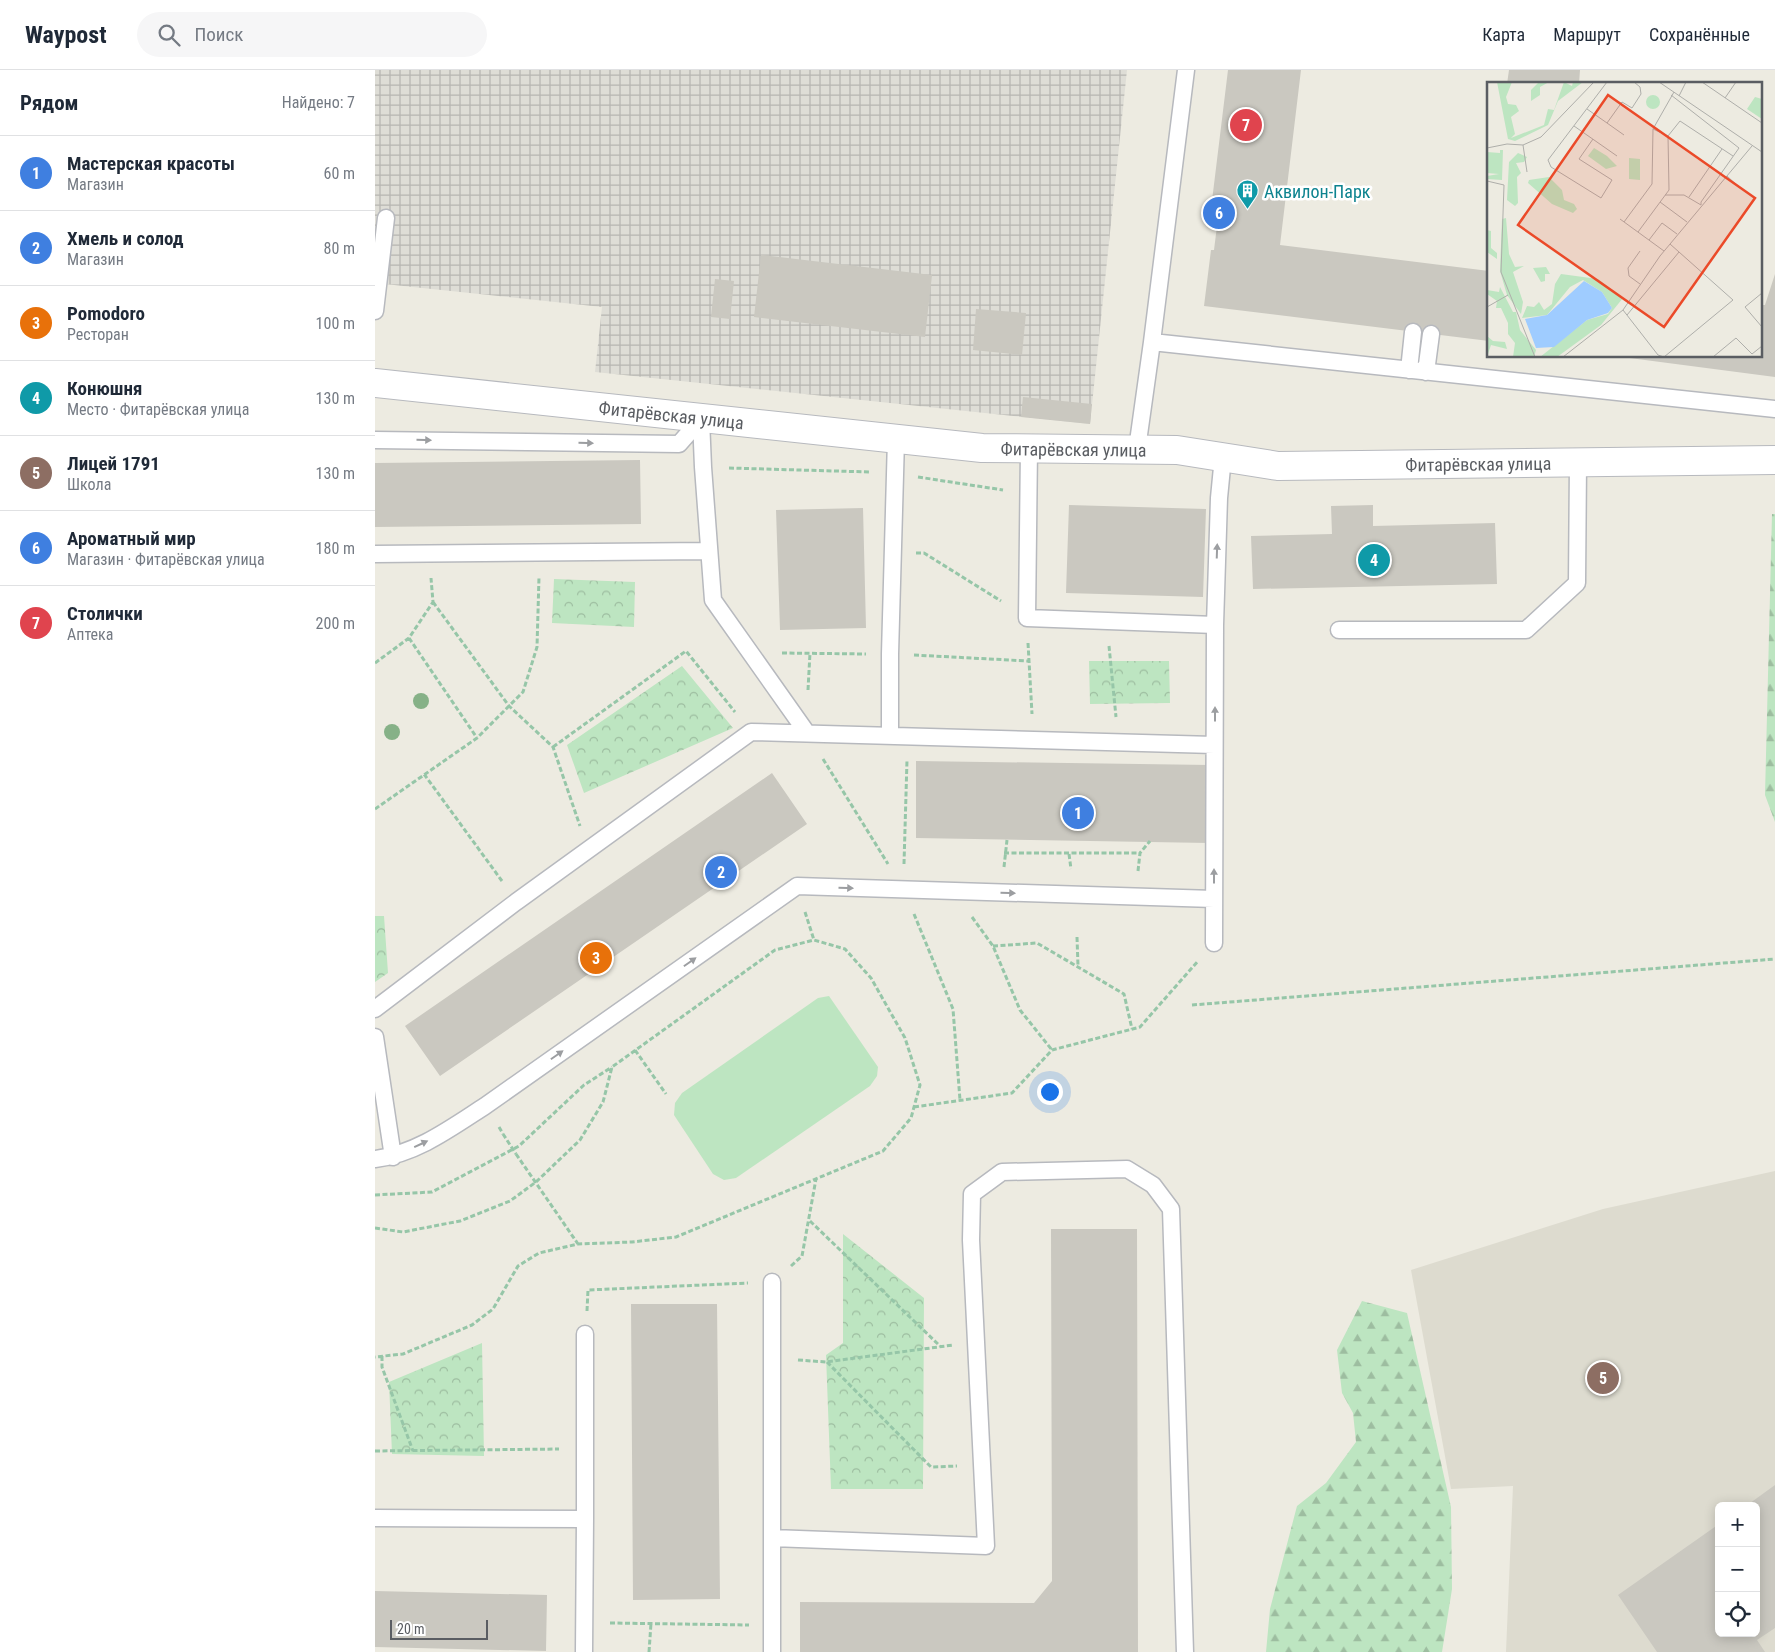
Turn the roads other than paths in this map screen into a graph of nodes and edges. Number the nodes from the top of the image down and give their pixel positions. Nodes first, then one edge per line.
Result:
1 (1186, 70) edge
2 (386, 218) dead end
3 (375, 311) edge
4 (1413, 332) dead end
5 (1431, 334) dead end
6 (1152, 342) junction
7 (1409, 370) junction
8 (1426, 372) junction
9 (375, 383) edge
10 (1775, 409) edge
11 (701, 419) junction
12 (896, 439) junction
13 (375, 440) edge
14 (1029, 448) junction
15 (1137, 449) junction
16 (1223, 457) junction
17 (1775, 460) edge
18 (1578, 463) junction
19 (709, 551) junction
20 (375, 554) edge
21 (1215, 625) junction
22 (1339, 630) dead end
23 (807, 733) junction
24 (890, 735) junction
25 (1214, 745) junction
26 (1214, 899) junction
27 (1214, 943) road end
28 (375, 1008) edge
29 (375, 1037) edge
30 (393, 1157) junction
31 (375, 1159) edge
32 (772, 1282) road end
33 (585, 1334) road end
34 (375, 1518) edge
35 (585, 1519) junction
36 (772, 1538) junction
37 (584, 1652) edge
38 (772, 1652) edge
39 (1185, 1652) edge

1 - 6 lane
2 - 3 lane
4 - 7 lane
5 - 8 lane
6 - 7 lane
6 - 15 lane
7 - 8 lane
8 - 10 lane
9 - 11 street, Фитарёвская улица
11 - 12 street, Фитарёвская улица
13 -> 11 lane
11 - 19 lane
12 - 14 street, Фитарёвская улица
12 - 24 lane
14 - 15 street, Фитарёвская улица
14 - 21 lane
15 - 16 street, Фитарёвская улица
16 - 18 street, Фитарёвская улица
21 -> 16 lane
17 - 18 street, Фитарёвская улица
18 - 22 lane
19 - 20 lane
19 - 23 lane
25 -> 21 lane
23 - 24 lane
23 - 28 lane
24 - 25 lane
26 -> 25 lane
26 - 27 lane
30 -> 26 lane
29 - 30 lane
30 - 31 lane
32 - 36 lane
33 - 35 lane
34 - 35 lane
35 - 37 lane
36 - 38 lane
36 - 39 lane

